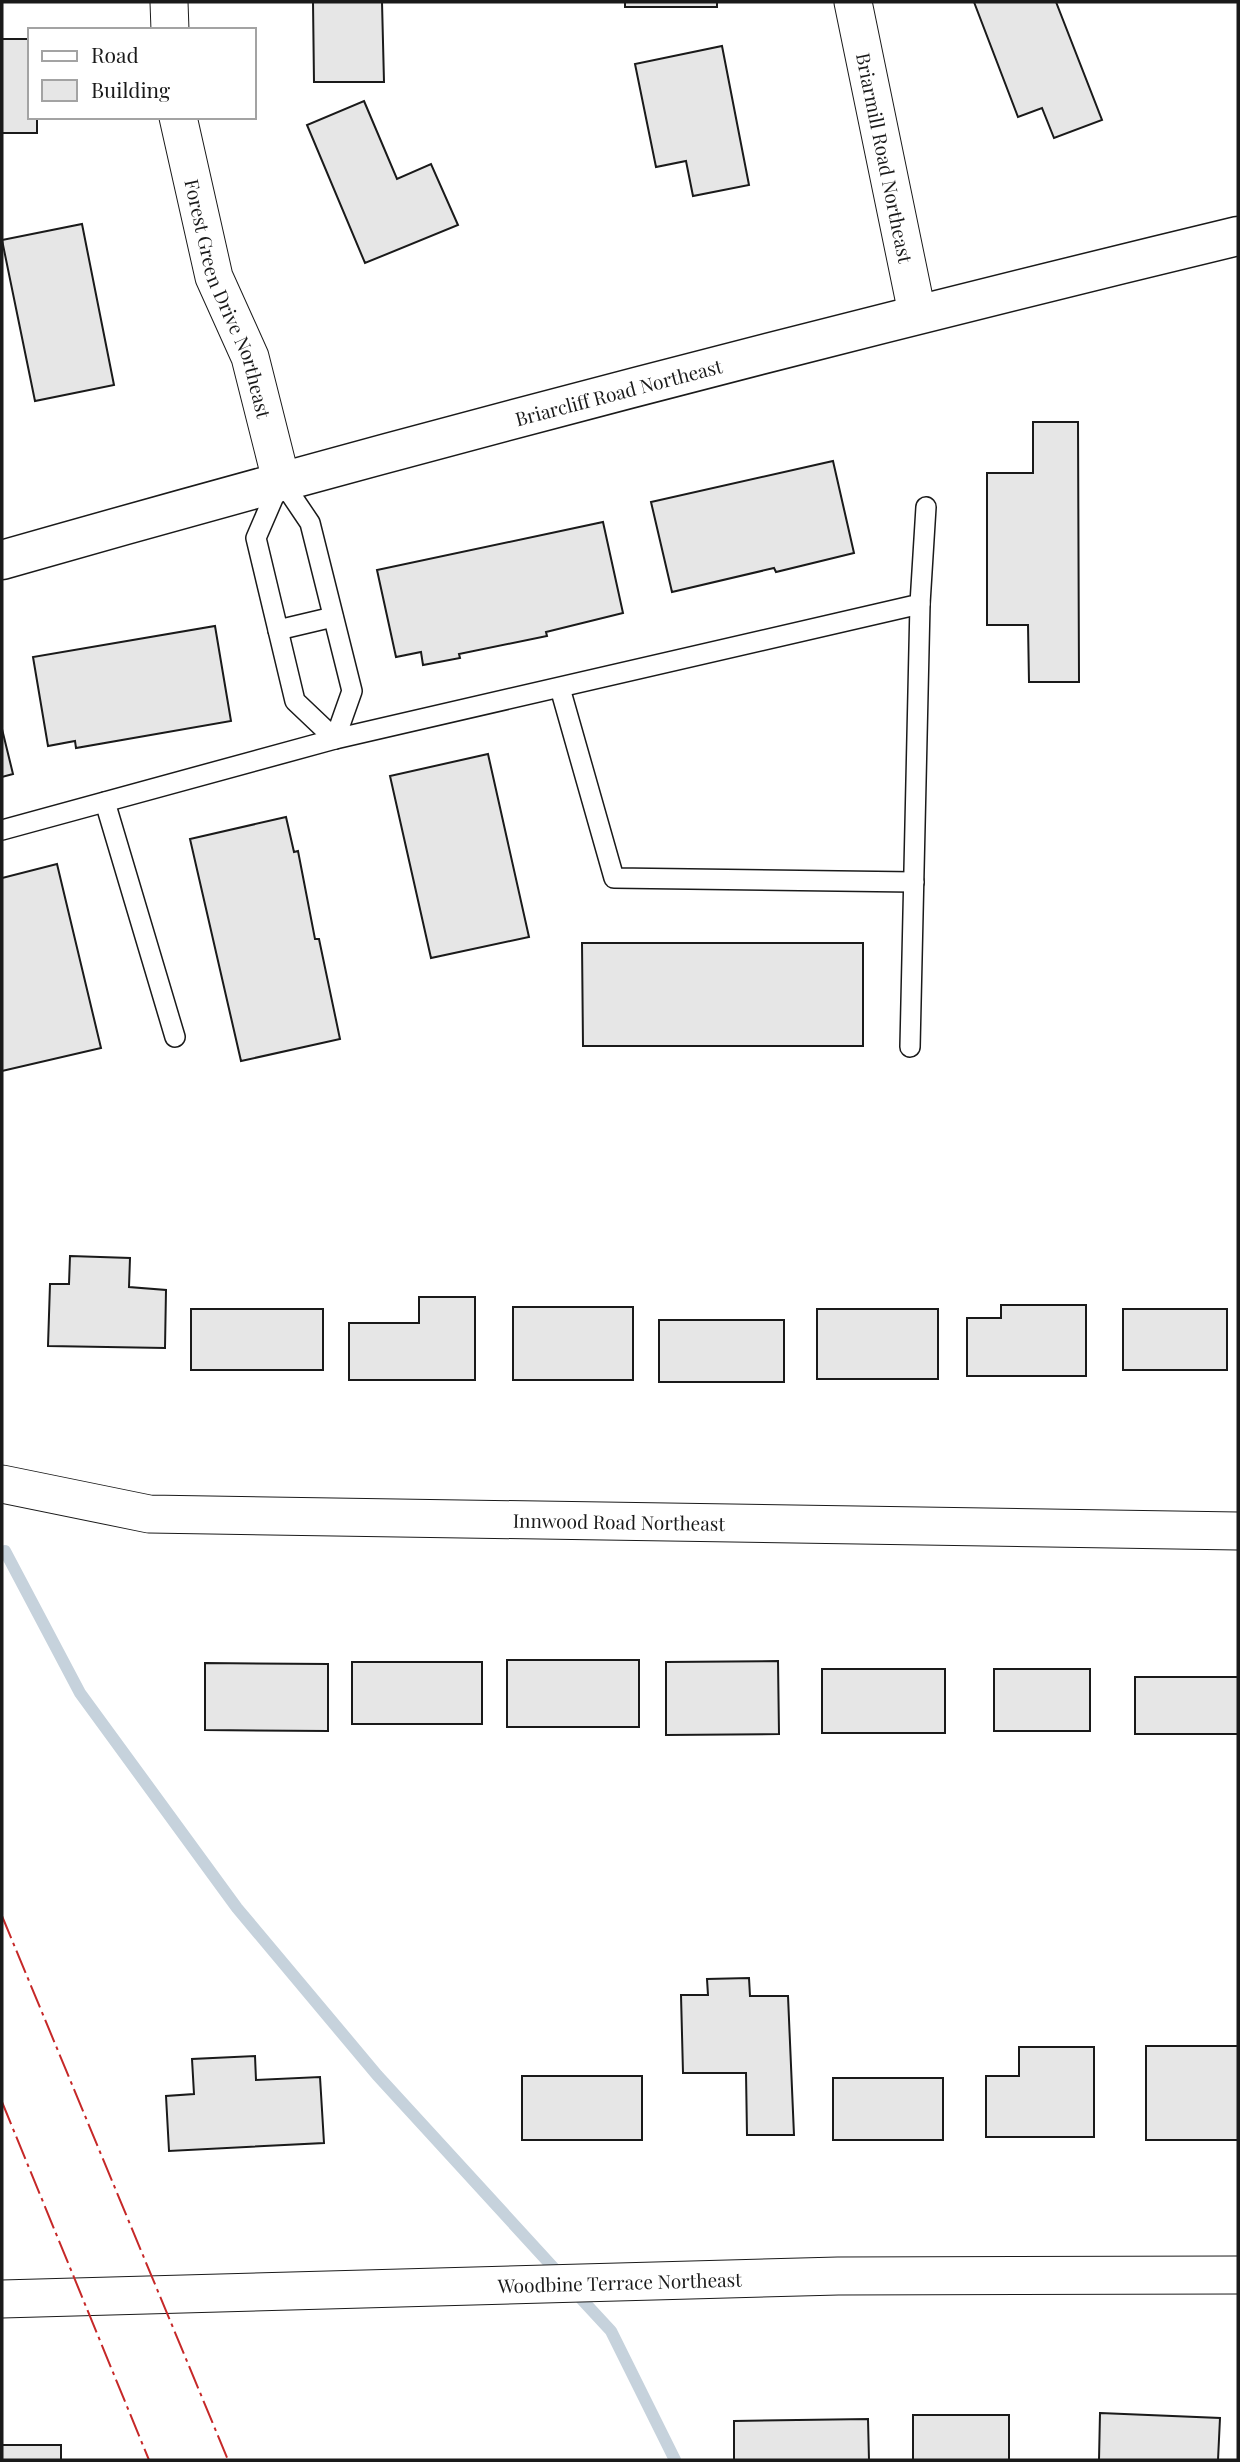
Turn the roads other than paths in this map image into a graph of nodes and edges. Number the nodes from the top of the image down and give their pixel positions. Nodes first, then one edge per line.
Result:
1 (169, 2) edge
2 (853, 2) edge
3 (170, 28) edge
4 (178, 119) edge
5 (1238, 236) edge
6 (917, 313) junction
7 (281, 480) junction
8 (926, 507) dead end
9 (2, 560) edge
10 (920, 604) junction
11 (333, 617) junction
12 (278, 630) junction
13 (560, 688) junction
14 (335, 739) junction
15 (105, 802) junction
16 (2, 830) edge
17 (914, 882) junction
18 (175, 1037) dead end
19 (910, 1047) dead end
20 (2, 1484) edge
21 (1238, 1531) edge
22 (1238, 2275) edge
23 (2, 2299) edge

1 - 3 street
2 - 6 street, Briarmill Road Northeast
4 - 7 street, Forest Green Drive Northeast
5 - 6 main road, Briarcliff Road Northeast
6 - 7 main road, Briarcliff Road Northeast
7 - 9 main road, Briarcliff Road Northeast
7 - 11 lane
7 - 12 lane
8 - 10 lane
10 - 13 lane
10 - 17 lane
11 - 12 lane
11 - 14 lane
12 - 14 lane
13 - 14 lane
13 - 17 lane
14 - 15 lane
15 - 16 lane
15 - 18 lane
17 - 19 lane
20 - 21 street, Innwood Road Northeast
22 - 23 street, Woodbine Terrace Northeast

